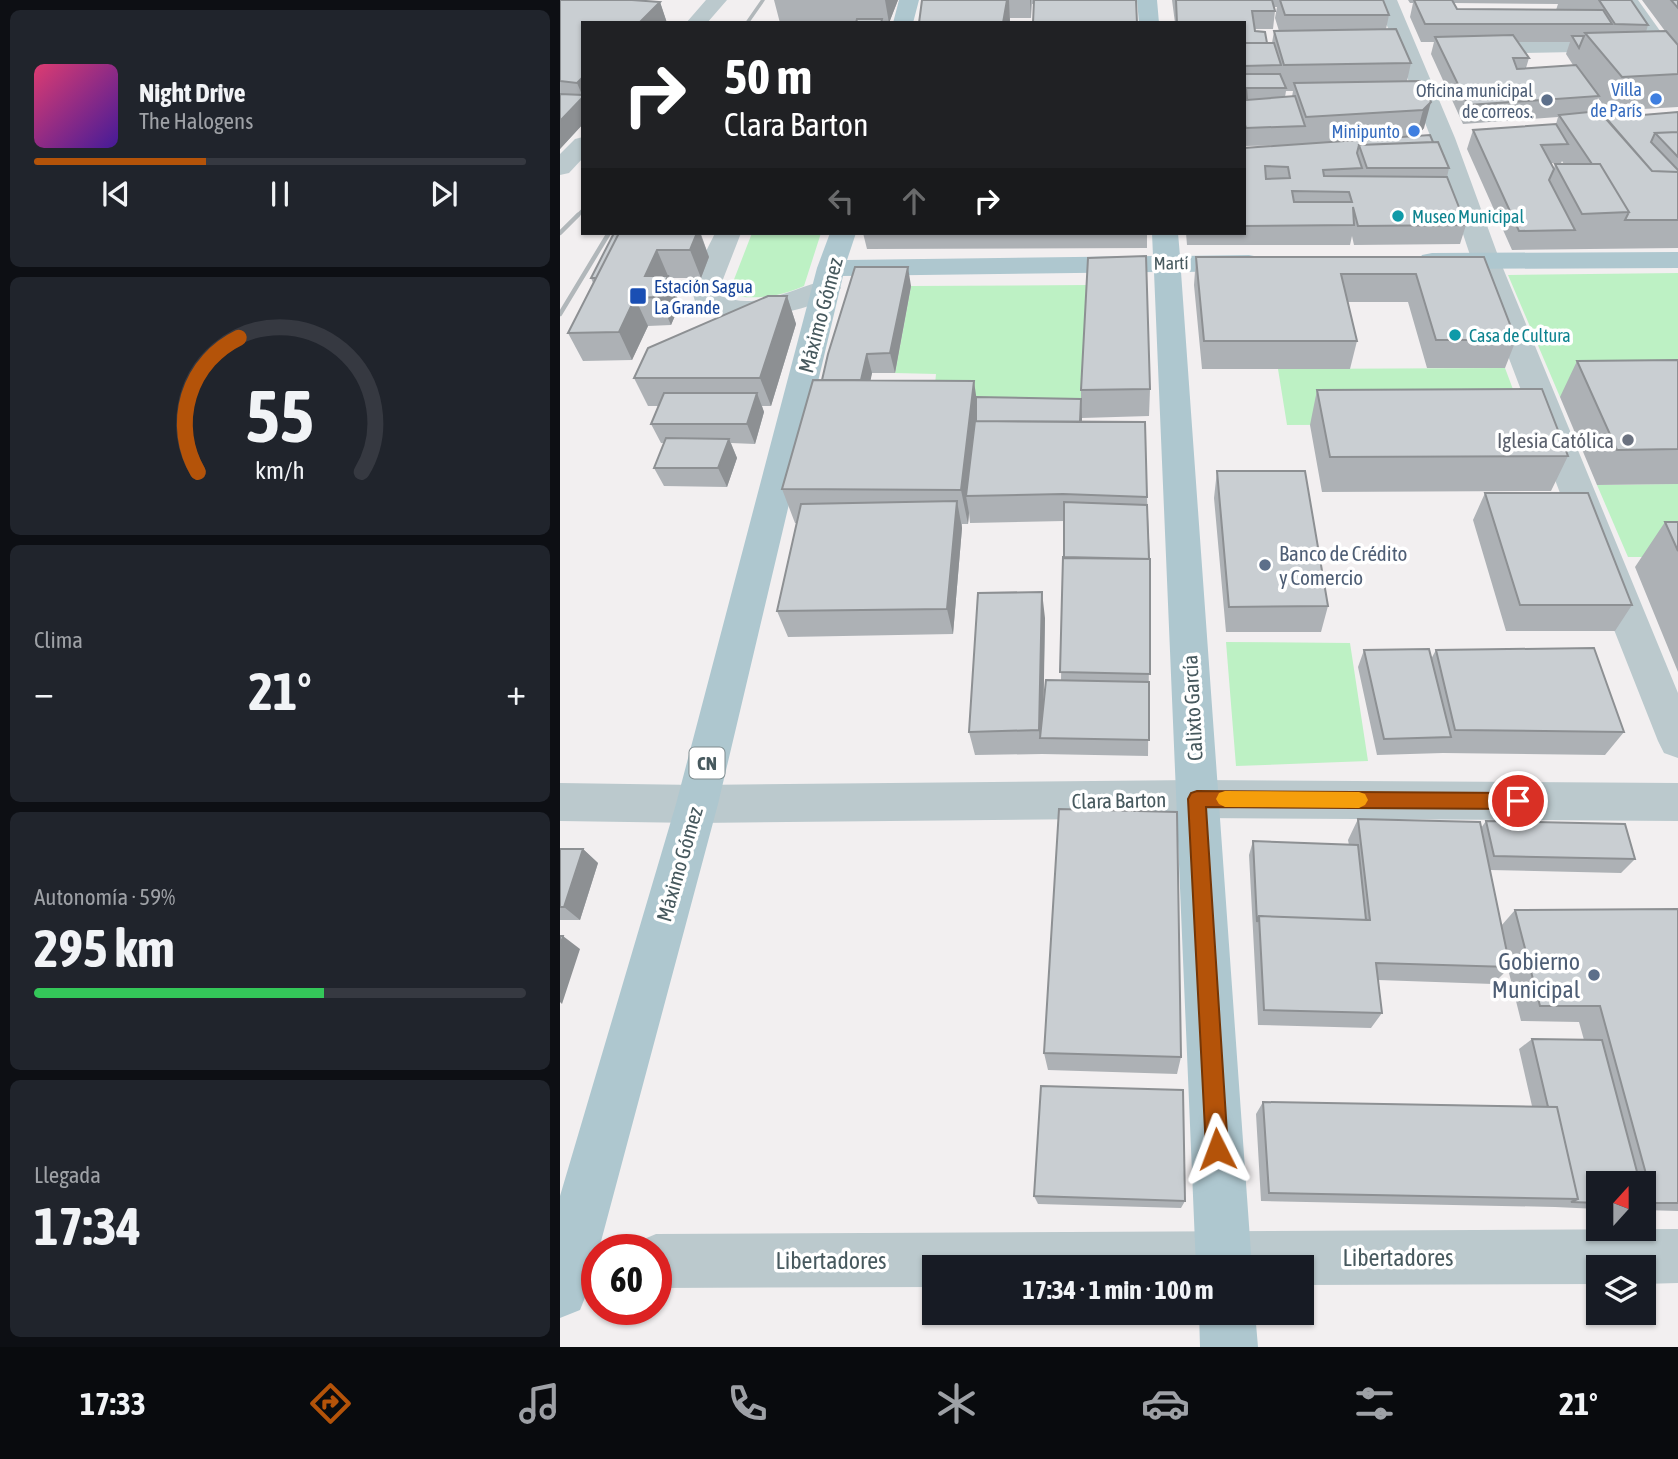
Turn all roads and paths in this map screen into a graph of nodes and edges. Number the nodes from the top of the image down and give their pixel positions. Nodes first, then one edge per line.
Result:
1 (717, 0) edge
2 (909, 0) edge
3 (1147, 0) edge
4 (1387, 0) edge
5 (1628, 0) edge
6 (697, 21) edge
7 (904, 21) edge
8 (1149, 21) edge
9 (1661, 47) junction
10 (1426, 48) junction
11 (1678, 71) edge
12 (581, 146) edge
13 (560, 168) edge
14 (560, 177) edge
15 (581, 178) edge
16 (727, 235) edge
17 (1166, 248) edge
18 (1678, 260) edge
19 (1486, 261) junction
20 (1278, 262) edge
21 (1403, 262) edge
22 (830, 276) edge
23 (1678, 741) edge
24 (1197, 799) junction
25 (560, 802) edge
26 (1678, 802) edge
27 (696, 804) junction
28 (1224, 1255) edge
29 (1678, 1256) edge
30 (672, 1261) edge
31 (922, 1261) edge
32 (1314, 1261) edge
33 (571, 1268) edge
34 (1228, 1325) edge
35 (1229, 1347) edge

1 - 6 street
2 - 7 main road
3 - 8 main road
4 - 10 street
5 - 9 street
9 - 10 street
9 - 11 street
10 - 19 street
12 - 13 street
14 - 15 street
16 - 22 street
17 - 20 main road, Martí
17 - 22 main road, Martí
17 - 24 main road, Calixto García
18 - 19 main road
19 - 21 main road
19 - 23 street
22 - 27 main road, Máximo Gómez / CN
24 - 26 street, Clara Barton
24 - 27 street, Clara Barton
24 - 28 main road, Calixto García
25 - 27 street, Clara Barton
27 - 33 main road, Máximo Gómez / CN
29 - 32 street, Libertadores
30 - 31 street, Libertadores
34 - 35 main road

